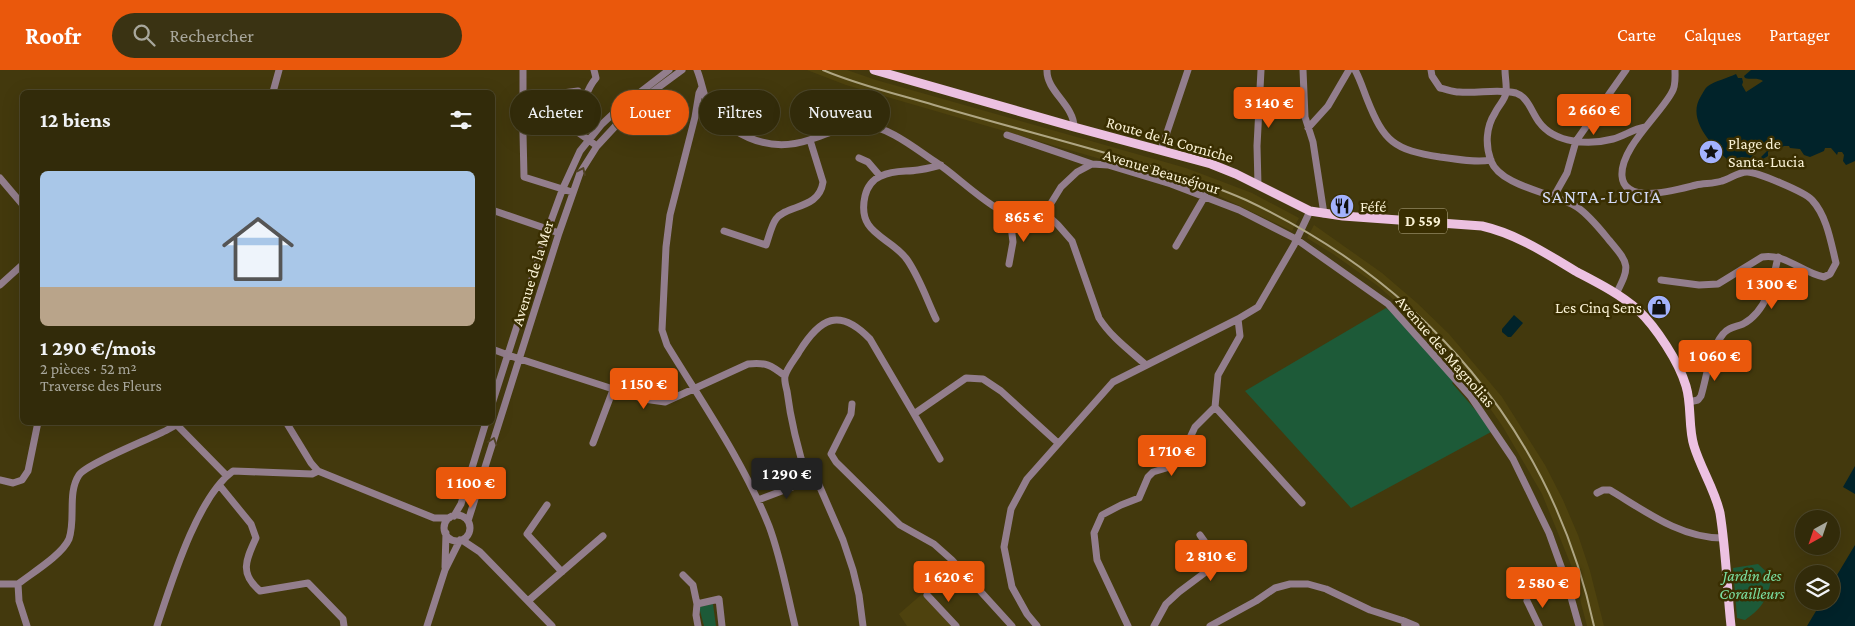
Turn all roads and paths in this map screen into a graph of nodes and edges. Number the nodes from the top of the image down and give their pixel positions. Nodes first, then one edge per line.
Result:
1 (279, 70) edge
2 (523, 70) edge
3 (594, 70) edge
4 (669, 70) edge
5 (682, 70) edge
6 (697, 70) edge
7 (874, 70) edge
8 (1047, 70) edge
9 (1188, 70) edge
10 (1262, 70) edge
11 (1303, 70) edge
12 (1349, 70) edge
13 (1355, 70) edge
14 (1431, 70) edge
15 (1505, 70) edge
16 (1626, 70) edge
17 (1675, 70) edge
18 (702, 87) junction
19 (274, 90) edge
20 (524, 90) edge
21 (703, 90) edge
22 (1507, 92) junction
23 (699, 114) edge
24 (695, 117) junction
25 (1074, 127) junction
26 (1645, 127) junction
27 (1308, 128) junction
28 (522, 135) edge
29 (742, 135) edge
30 (1008, 135) dead end
31 (588, 140) junction
32 (810, 140) junction
33 (1576, 141) junction
34 (597, 146) junction
35 (1161, 150) junction
36 (859, 158) dead end
37 (1491, 160) junction
38 (1092, 164) junction
39 (941, 165) junction
40 (880, 176) junction
41 (0, 178) edge
42 (1258, 185) junction
43 (563, 188) junction
44 (572, 192) junction
45 (1205, 196) junction
46 (1554, 196) junction
47 (20, 202) edge
48 (495, 211) edge
49 (1045, 213) junction
50 (1309, 214) junction
51 (1324, 214) junction
52 (1014, 216) junction
53 (548, 229) junction
54 (724, 231) dead end
55 (559, 233) junction
56 (1297, 237) junction
57 (1176, 246) dead end
58 (1778, 257) junction
59 (1008, 264) dead end
60 (20, 267) edge
61 (1661, 280) dead end
62 (0, 285) edge
63 (1616, 294) junction
64 (936, 319) dead end
65 (1238, 319) junction
66 (495, 350) edge
67 (508, 356) junction
68 (520, 360) junction
69 (1146, 364) junction
70 (785, 376) junction
71 (613, 390) junction
72 (694, 390) junction
73 (495, 395) edge
74 (1689, 402) junction
75 (852, 404) dead end
76 (1215, 407) junction
77 (914, 414) junction
78 (37, 425) edge
79 (173, 425) edge
80 (176, 425) edge
81 (288, 425) edge
82 (485, 425) edge
83 (594, 443) dead end
84 (1058, 443) junction
85 (940, 459) dead end
86 (318, 471) junction
87 (227, 476) junction
88 (0, 480) edge
89 (808, 481) junction
90 (220, 486) junction
91 (1597, 494) dead end
92 (758, 500) junction
93 (1302, 503) dead end
94 (547, 505) dead end
95 (452, 517) junction
96 (434, 518) junction
97 (468, 521) junction
98 (445, 530) junction
99 (469, 532) junction
100 (1200, 535) dead end
101 (603, 536) dead end
102 (1722, 538) junction
103 (461, 540) junction
104 (480, 552) junction
105 (445, 570) junction
106 (562, 572) junction
107 (683, 575) dead end
108 (0, 584) edge
109 (18, 584) junction
110 (927, 595) dead end
111 (528, 600) junction
112 (1527, 601) dead end
113 (697, 604) junction
114 (1404, 624) edge
115 (27, 626) edge
116 (157, 626) edge
117 (344, 626) edge
118 (427, 626) edge
119 (552, 626) edge
120 (698, 626) edge
121 (722, 626) edge
122 (795, 626) edge
123 (863, 626) edge
124 (956, 626) edge
125 (1012, 626) edge
126 (1037, 626) edge
127 (1128, 626) edge
128 (1154, 626) edge
129 (1210, 626) edge
130 (1416, 626) edge
131 (1539, 626) edge
132 (1579, 626) edge
133 (1731, 626) edge

1 - 19 street
2 - 20 street
3 - 31 street
4 - 31 street, Avenue de la Mer
5 - 34 street, Avenue de la Mer
6 - 18 street
7 - 25 main road, Route de la Corniche / D 559
8 - 25 street
9 - 35 street
10 - 42 street
11 - 27 street
12 - 27 street
13 - 37 street
14 - 22 street
15 - 22 street
16 - 33 street
17 - 26 street
18 - 21 street
18 - 24 street
22 - 33 street
22 - 37 street
23 - 24 street
24 - 72 street
25 - 35 main road, Route de la Corniche / D 559
26 - 33 street
26 - 58 street
27 - 51 street
28 - 43 street
29 - 32 street
30 - 38 street
31 - 34 street
31 - 43 street, Avenue de la Mer
32 - 39 street
32 - 54 street
33 - 46 street
44 -> 34 street, Avenue de la Mer
35 - 42 main road, Route de la Corniche / D 559
36 - 40 street
37 - 46 street
38 - 45 street, Avenue Beauséjour
38 - 49 street, Avenue Beauséjour
39 - 40 street
39 - 52 street
40 - 64 street
41 - 47 street
42 - 50 main road, Route de la Corniche / D 559
43 - 44 street
43 - 53 street, Avenue de la Mer
44 - 55 street, Avenue de la Mer
45 - 56 street, Avenue Beauséjour
45 - 57 street
46 - 63 street
48 - 53 street
49 - 52 street
49 - 69 street
50 - 51 main road, Route de la Corniche / D 559
50 - 56 street
51 - 63 main road, Route de la Corniche / D 559
52 - 59 street
53 - 55 street
53 - 67 street, Avenue de la Mer
55 - 68 street, Avenue de la Mer
56 - 65 street
56 - 132 street, Avenue des Magnolias
58 - 61 street
58 - 74 street
60 - 62 street
63 - 74 main road, Route de la Corniche / D 559
65 - 69 street
65 - 76 street
66 - 67 street
67 - 68 street
67 - 73 street, Avenue de la Mer
68 - 71 street
97 -> 68 street, Avenue de la Mer
69 - 84 street
70 - 72 street
70 - 77 street
70 - 89 street
71 - 72 street
71 - 83 street
72 - 92 street
74 - 102 main road, Route de la Corniche / D 559
75 - 125 street
76 - 93 street
76 - 127 street
77 - 84 street
77 - 85 street
78 - 88 street
79 - 109 street
80 - 87 street
81 - 86 street
82 - 95 street
84 - 126 street
86 - 87 street
86 - 96 street
87 - 90 street
89 - 92 street
89 - 123 street
90 - 116 street
90 - 117 street
91 - 102 street
92 - 122 street
94 - 106 street
95 - 96 street
95 - 97 street
95 - 98 street
96 - 98 street
97 - 99 street
98 - 103 street
98 - 105 street
99 - 103 street
99 - 104 street
100 - 128 street
101 - 106 street
102 - 133 main road, Route de la Corniche / D 559
103 - 104 street
103 - 105 street
104 - 111 street
105 - 118 street
106 - 111 street
107 - 113 street
108 - 109 street
109 - 115 street
110 - 124 street
111 - 119 street
112 - 131 street
113 - 120 street
113 - 121 street
114 - 129 street
114 - 130 street

